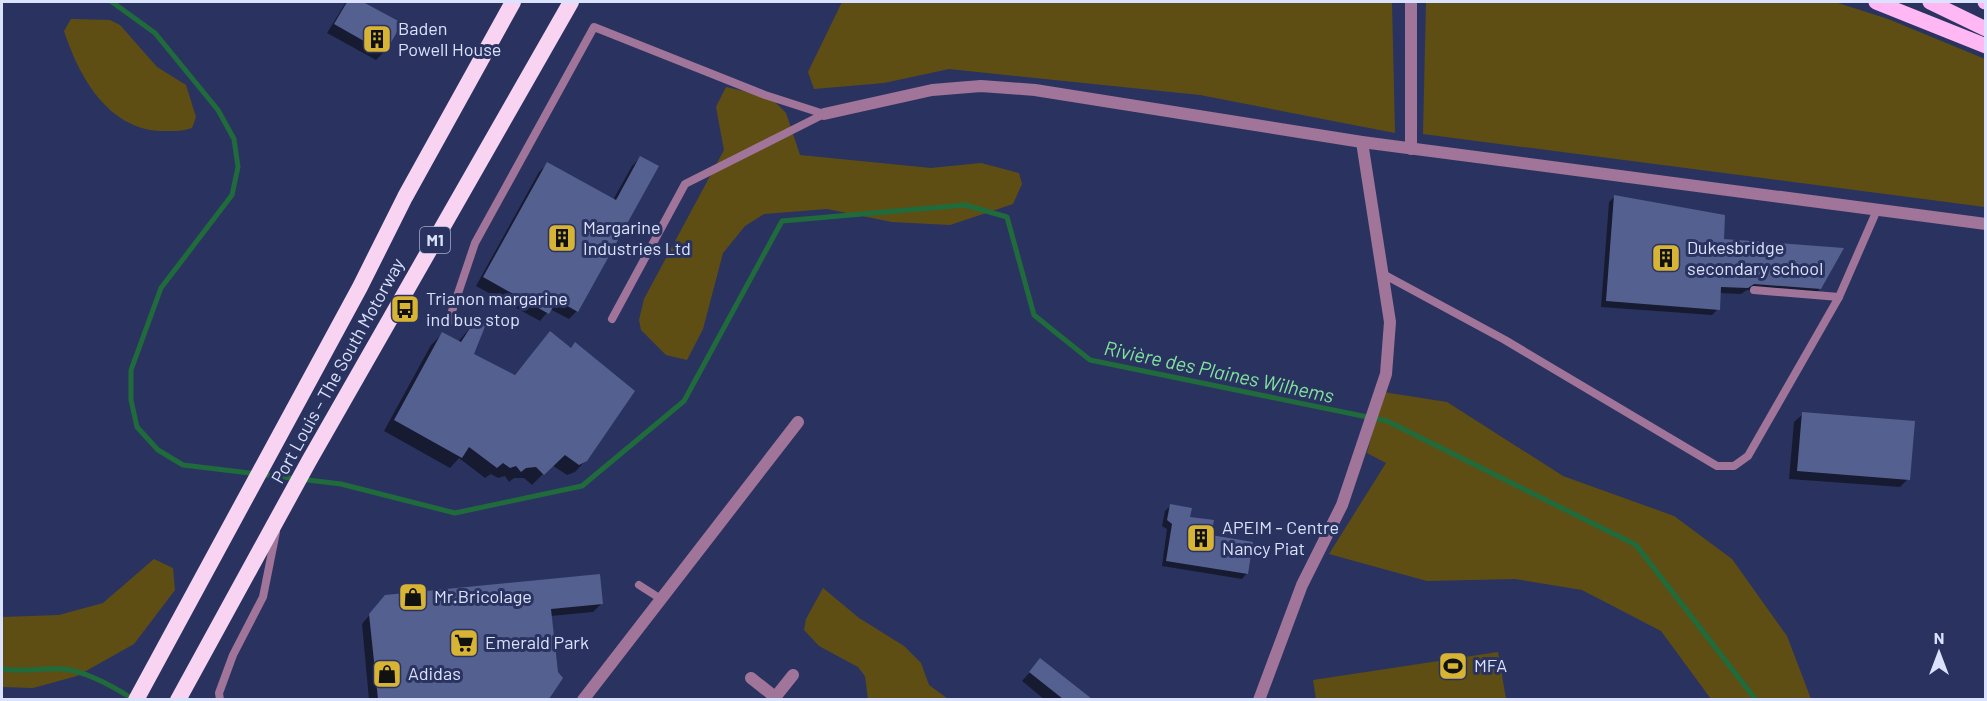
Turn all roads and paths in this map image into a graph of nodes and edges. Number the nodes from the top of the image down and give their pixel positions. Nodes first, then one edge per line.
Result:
1 (513, 2) edge
2 (571, 2) edge
3 (1411, 2) edge
4 (1876, 2) edge
5 (1930, 2) edge
6 (1986, 29) edge
7 (1986, 46) edge
8 (824, 114) junction
9 (1362, 142) junction
10 (1412, 149) junction
11 (1877, 210) junction
12 (1986, 224) edge
13 (1383, 274) junction
14 (1754, 290) dead end
15 (1839, 297) junction
16 (612, 319) dead end
17 (448, 323) dead end
18 (798, 422) dead end
19 (282, 512) junction
20 (639, 585) dead end
21 (661, 599) junction
22 (793, 675) dead end
23 (751, 678) dead end
24 (140, 693) edge
25 (774, 698) edge
26 (178, 699) edge
27 (220, 699) edge
28 (583, 699) edge
29 (1259, 699) edge

1 - 24 highway, Port Louis – The South Motorway
2 - 19 highway, Port Louis – The South Motorway / M1
3 - 10 street
4 - 7 main road
5 - 6 main road
8 - 9 street
8 - 16 lane
8 - 17 lane
9 - 10 street
9 - 13 street
10 - 11 street
11 - 12 street
11 - 15 lane
13 - 15 lane
13 - 29 street
14 - 15 lane
18 - 21 street
19 - 26 highway, Port Louis – The South Motorway / M1
19 - 27 lane
20 - 21 lane
21 - 28 street
22 - 25 street
23 - 25 street

